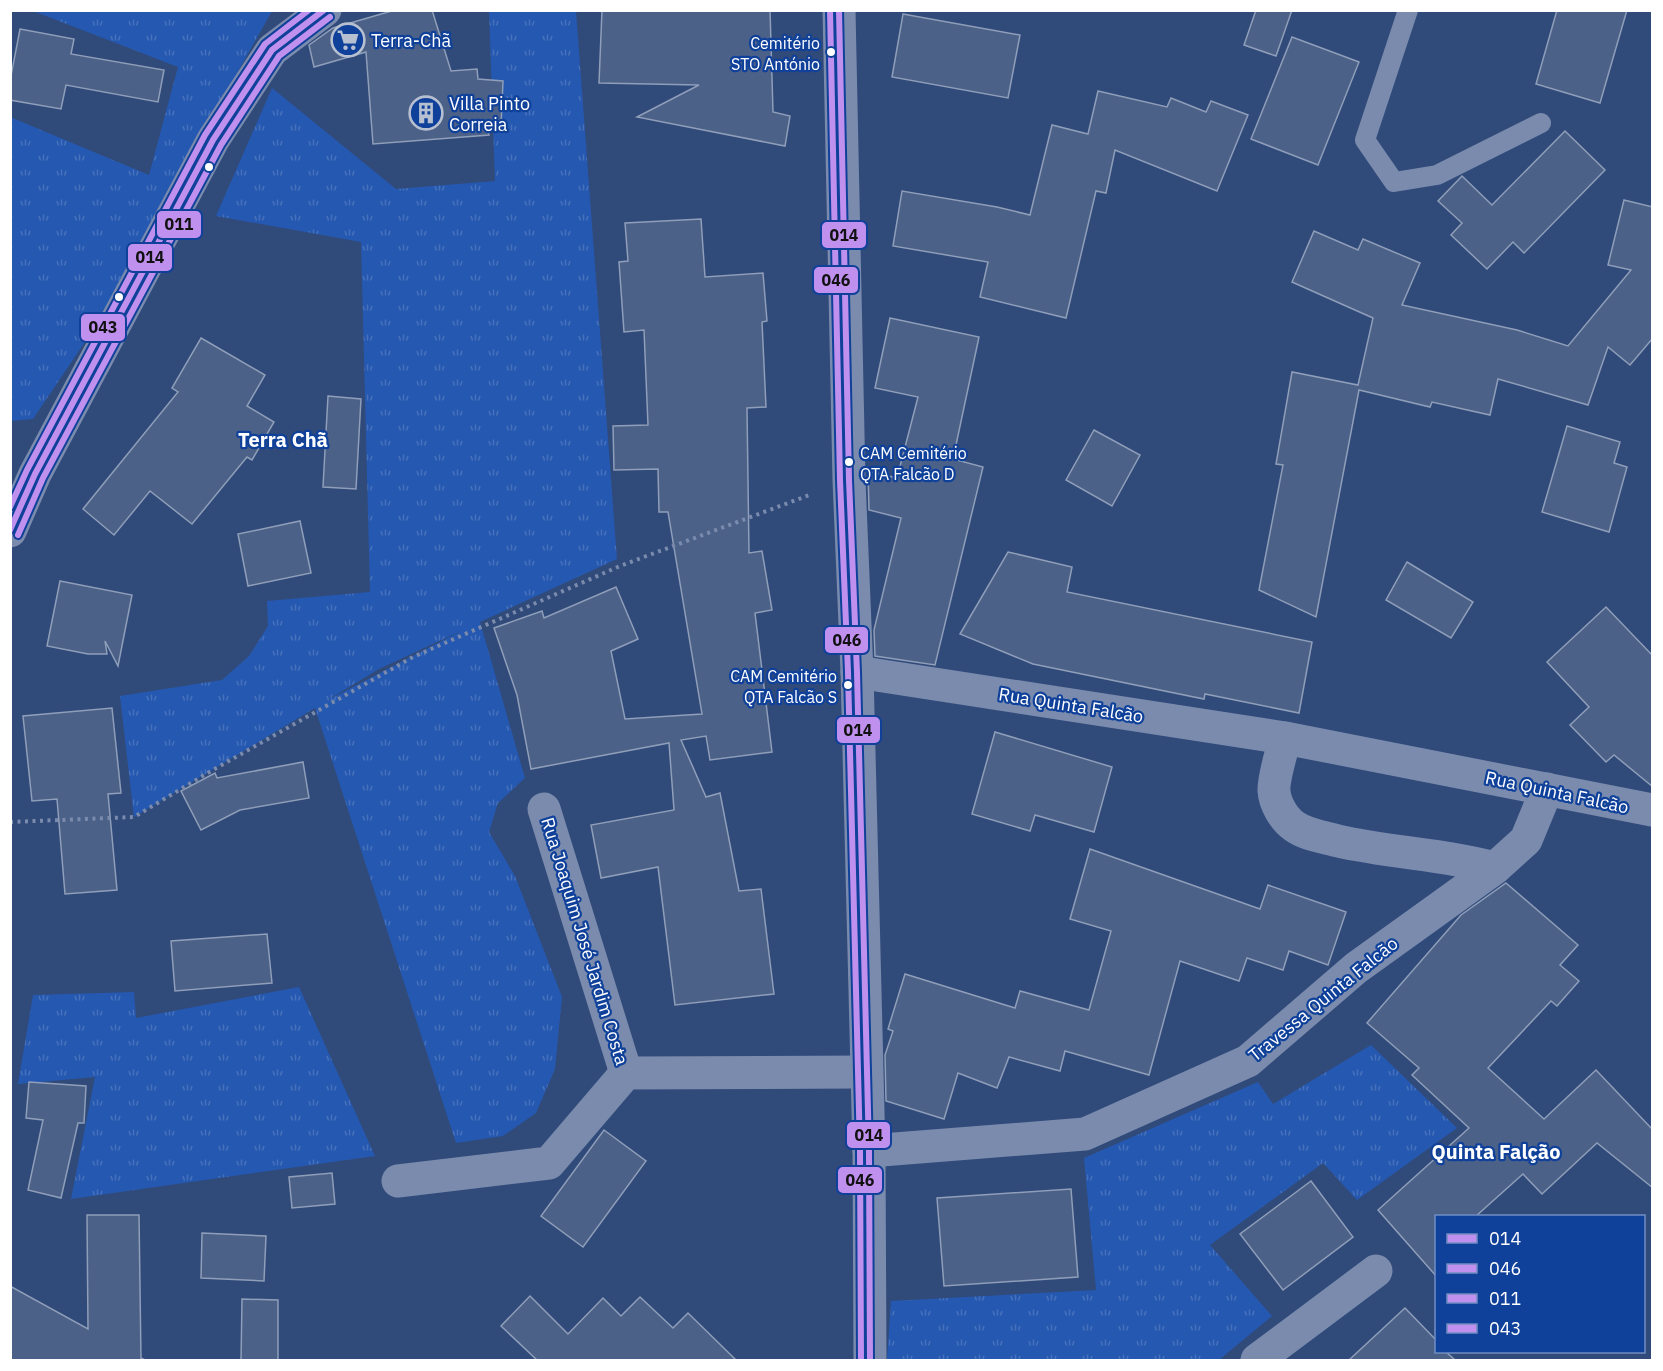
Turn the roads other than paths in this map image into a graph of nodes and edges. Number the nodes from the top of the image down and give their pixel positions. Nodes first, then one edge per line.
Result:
1 (325, 10) edge
2 (839, 10) edge
3 (1407, 10) edge
4 (1541, 123) dead end
5 (10, 531) edge
6 (857, 672) junction
7 (1285, 738) junction
8 (1547, 789) junction
9 (544, 809) dead end
10 (1653, 810) edge
11 (1495, 868) junction
12 (866, 1072) junction
13 (626, 1073) junction
14 (869, 1152) junction
15 (398, 1181) dead end
16 (1377, 1271) dead end
17 (870, 1360) edge
18 (1257, 1360) edge

1 - 5 street
2 - 6 street
3 - 4 lane
6 - 7 street, Rua Quinta Falcão
6 - 12 street
7 - 8 street, Rua Quinta Falcão
7 - 11 street
8 - 10 street, Rua Quinta Falcão
8 - 11 street, Travessa Quinta Falcão
9 - 13 street, Rua Joaquim José Jardim Costa
11 - 14 street, Travessa Quinta Falcão
12 - 13 street, Rua Joaquim José Jardim Costa
12 - 14 street
13 - 15 street, Rua Joaquim José Jardim Costa
14 - 17 street
16 - 18 street

